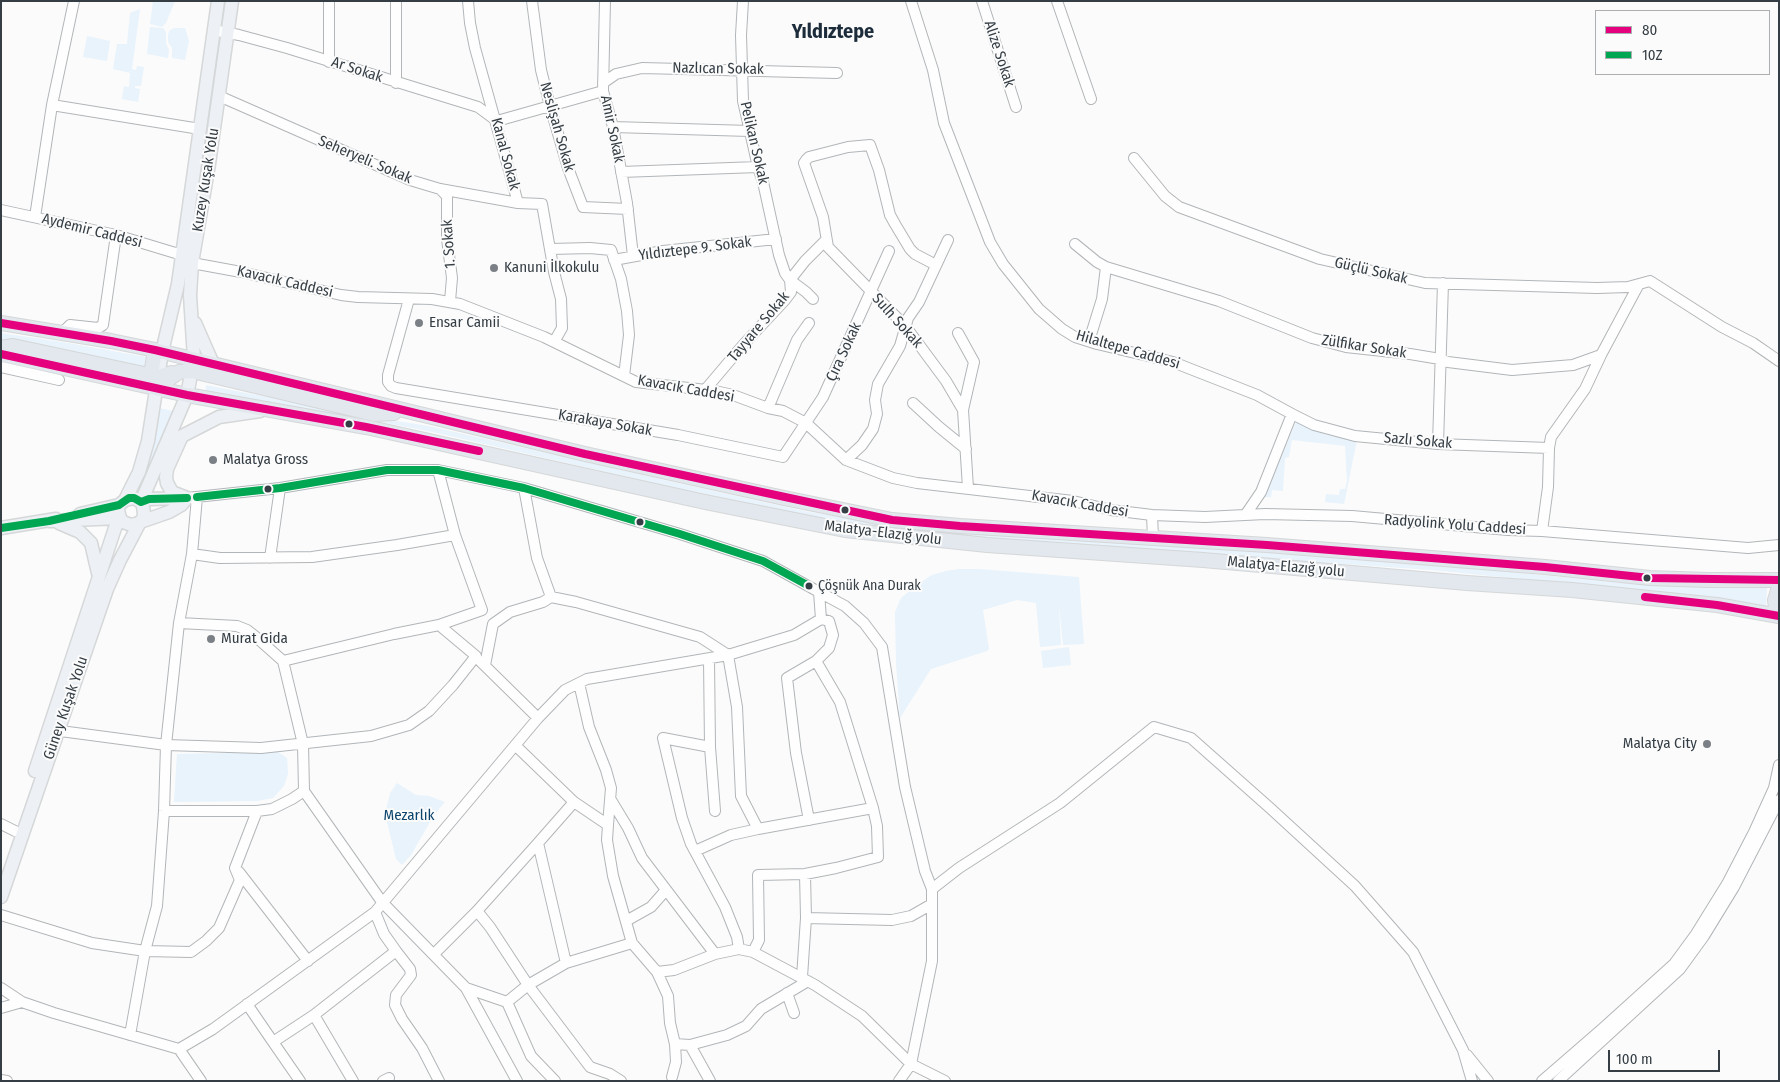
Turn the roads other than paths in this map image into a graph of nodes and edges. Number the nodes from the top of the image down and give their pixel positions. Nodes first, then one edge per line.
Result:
1 (74, 1) edge
2 (218, 1) edge
3 (232, 1) edge
4 (329, 1) edge
5 (396, 1) edge
6 (468, 1) edge
7 (532, 1) edge
8 (605, 1) edge
9 (612, 1) edge
10 (743, 1) edge
11 (911, 1) edge
12 (982, 1) edge
13 (1057, 1) edge
14 (213, 30) junction
15 (228, 33) junction
16 (329, 62) junction
17 (742, 70) junction
18 (837, 73) dead end
19 (396, 83) junction
20 (603, 87) junction
21 (219, 96) junction
22 (1091, 99) dead end
23 (52, 105) junction
24 (550, 106) junction
25 (1016, 107) dead end
26 (496, 121) junction
27 (613, 128) junction
28 (200, 130) junction
29 (750, 131) junction
30 (1134, 158) dead end
31 (758, 167) junction
32 (621, 172) junction
33 (440, 188) junction
34 (518, 204) junction
35 (628, 209) junction
36 (1, 210) edge
37 (35, 217) junction
38 (116, 235) junction
39 (776, 239) junction
40 (826, 240) junction
41 (948, 240) dead end
42 (1075, 244) dead end
43 (550, 249) junction
44 (889, 251) dead end
45 (632, 256) junction
46 (187, 259) junction
47 (614, 260) junction
48 (936, 265) junction
49 (1106, 267) junction
50 (790, 280) junction
51 (1443, 283) junction
52 (1639, 284) junction
53 (872, 291) junction
54 (409, 299) junction
55 (813, 299) dead end
56 (450, 301) junction
57 (190, 309) junction
58 (809, 323) dead end
59 (1, 324) edge
60 (906, 327) junction
61 (62, 333) junction
62 (958, 333) dead end
63 (1089, 341) junction
64 (554, 342) junction
65 (1, 348) edge
66 (158, 351) junction
67 (1, 354) edge
68 (1601, 355) junction
69 (1440, 359) junction
70 (1779, 361) edge
71 (213, 364) junction
72 (1, 367) edge
73 (196, 367) junction
74 (624, 376) junction
75 (59, 380) dead end
76 (155, 380) junction
77 (705, 390) junction
78 (191, 396) junction
79 (913, 403) dead end
80 (768, 408) junction
81 (268, 410) junction
82 (962, 410) junction
83 (407, 412) junction
84 (1292, 414) junction
85 (806, 423) junction
86 (182, 436) junction
87 (1438, 444) junction
88 (164, 448) junction
89 (1549, 448) junction
90 (966, 449) junction
91 (846, 460) junction
92 (438, 470) junction
93 (280, 488) junction
94 (524, 488) junction
95 (968, 488) junction
96 (192, 498) junction
97 (141, 502) junction
98 (122, 508) junction
99 (1246, 514) junction
100 (1152, 515) junction
101 (49, 521) junction
102 (140, 522) junction
103 (1, 528) edge
104 (1542, 531) junction
105 (455, 535) junction
106 (1153, 538) junction
107 (1779, 545) edge
108 (192, 554) junction
109 (270, 558) junction
110 (1779, 580) edge
111 (1779, 587) edge
112 (96, 588) junction
113 (818, 592) junction
114 (551, 597) junction
115 (482, 610) junction
116 (1778, 618) edge
117 (821, 619) junction
118 (179, 623) junction
119 (493, 624) junction
120 (439, 625) junction
121 (728, 655) junction
122 (476, 656) junction
123 (709, 660) junction
124 (283, 661) junction
125 (816, 661) junction
126 (485, 665) junction
127 (579, 683) junction
128 (538, 718) junction
129 (53, 730) junction
130 (303, 744) junction
131 (166, 745) junction
132 (516, 746) junction
133 (710, 748) junction
134 (1779, 765) edge
135 (304, 791) junction
136 (611, 800) junction
137 (1779, 800) edge
138 (574, 802) junction
139 (874, 808) junction
140 (164, 811) junction
141 (257, 811) junction
142 (715, 811) dead end
143 (809, 820) junction
144 (1, 824) edge
145 (608, 825) junction
146 (758, 829) junction
147 (15, 831) junction
148 (538, 843) junction
149 (695, 851) junction
150 (235, 868) junction
151 (1, 874) edge
152 (805, 874) junction
153 (932, 889) junction
154 (666, 890) junction
155 (1, 897) edge
156 (382, 902) junction
157 (932, 904) junction
158 (477, 911) junction
159 (375, 912) junction
160 (1, 915) edge
161 (806, 918) junction
162 (626, 921) junction
163 (632, 943) junction
164 (739, 949) junction
165 (145, 951) junction
166 (396, 951) junction
167 (753, 952) junction
168 (434, 954) junction
169 (715, 954) junction
170 (308, 961) junction
171 (566, 963) junction
172 (657, 972) junction
173 (805, 979) junction
174 (528, 985) junction
175 (1, 988) edge
176 (466, 988) junction
177 (787, 993) junction
178 (22, 1002) junction
179 (507, 1002) junction
180 (1, 1003) edge
181 (247, 1004) junction
182 (1, 1008) edge
183 (794, 1013) dead end
184 (314, 1015) junction
185 (130, 1035) junction
186 (273, 1042) junction
187 (675, 1044) junction
188 (690, 1045) junction
189 (179, 1049) junction
190 (1463, 1050) junction
191 (911, 1064) junction
192 (672, 1078) dead end
193 (1, 1080) edge
194 (7, 1081) edge
195 (201, 1081) edge
196 (300, 1081) edge
197 (353, 1081) edge
198 (439, 1081) edge
199 (516, 1081) edge
200 (555, 1081) edge
201 (622, 1081) edge
202 (710, 1081) edge
203 (899, 1081) edge
204 (945, 1081) edge
205 (1472, 1081) edge
206 (1488, 1081) edge
207 (1542, 1081) edge
208 (1558, 1081) edge

1 - 23 street
2 - 14 main road, Kuzey Kuşak Yolu
3 - 15 main road, Kuzey Kuşak Yolu
4 - 16 street
5 - 19 street
6 - 26 street, Kanal Sokak
7 - 24 street, Neslişah Sokak
8 - 9 street
8 - 20 street, Amir Sokak
10 - 17 street, Pelikan Sokak
11 - 63 street, Hilaltepe Caddesi
12 - 25 street, Alize Sokak
13 - 22 street
14 - 15 street, Ar Sokak
14 - 28 main road, Kuzey Kuşak Yolu
15 - 16 street, Ar Sokak
15 - 21 main road, Kuzey Kuşak Yolu
16 - 19 street, Ar Sokak
17 - 18 street, Nazlıcan Sokak
17 - 20 street, Nazlıcan Sokak
17 - 29 street, Pelikan Sokak
19 - 26 street, Ar Sokak
20 - 24 street, Nazlıcan Sokak
20 - 27 street, Amir Sokak
21 - 33 street, Seheryeli. Sokak
21 - 46 main road, Kuzey Kuşak Yolu
23 - 28 street
23 - 37 street
24 - 26 street, Nazlıcan Sokak
24 - 35 street, Neslişah Sokak
26 - 34 street, Kanal Sokak
27 - 29 street
27 - 32 street, Amir Sokak
28 - 46 main road, Kuzey Kuşak Yolu
29 - 31 street, Pelikan Sokak
30 - 51 street, Güçlü Sokak
31 - 32 street
31 - 39 street, Pelikan Sokak
32 - 35 street, Amir Sokak
33 - 34 street, Seheryeli. Sokak
33 - 56 street, 1. Sokak
34 - 43 street, Kanal Sokak
35 - 45 street, Amir Sokak
36 - 37 street, Aydemir Caddesi
37 - 38 street, Aydemir Caddesi
38 - 46 street, Aydemir Caddesi
38 - 61 street
39 - 45 street, Yıldıztepe 9. Sokak
39 - 50 street, Pelikan Sokak
40 - 48 street, Sulh Sokak
40 - 50 street, Tayyare Sokak
40 - 53 street, Sulh Sokak
41 - 48 street
42 - 49 street, Zülfikar Sokak
43 - 47 street
43 - 64 street, Kanal Sokak
44 - 53 street, Çıra Sokak
45 - 47 street, Yıldıztepe 9. Sokak
46 - 54 street, Kavacık Caddesi
46 - 57 main road, Kuzey Kuşak Yolu
46 - 66 main road, Kuzey Kuşak Yolu
47 - 74 street
48 - 60 street
49 - 63 street
49 - 69 street, Zülfikar Sokak
50 - 55 street
50 - 77 street, Tayyare Sokak
51 - 52 street, Güçlü Sokak
51 - 69 street
52 - 68 street, Radyolink Yolu Caddesi
52 - 70 street, Güçlü Sokak
53 - 60 street, Sulh Sokak
53 - 85 street, Çıra Sokak
54 - 56 street, Kavacık Caddesi
54 - 85 street, Karakaya Sokak
56 - 64 street, Kavacık Caddesi
57 - 71 main road
57 - 73 main road, Kuzey Kuşak Yolu
58 - 80 street
59 - 61 highway
60 - 82 street, Sulh Sokak
60 - 91 street
61 - 66 highway
62 - 82 street
63 - 84 street, Hilaltepe Caddesi
64 - 74 street, Kavacık Caddesi
65 - 76 highway
66 - 73 highway
66 - 76 highway
67 - 76 highway, Malatya-Elazığ yolu
68 - 69 street, Zülfikar Sokak
68 - 89 street, Radyolink Yolu Caddesi
69 - 87 street
71 - 73 highway
71 - 83 highway
72 - 75 street
73 - 76 highway
73 - 78 highway
73 - 83 highway
74 - 77 street, Kavacık Caddesi
76 - 78 highway, Malatya-Elazığ yolu
76 - 98 main road, Güney Kuşak Yolu
77 - 80 street, Kavacık Caddesi
78 - 81 highway, Malatya-Elazığ yolu
78 - 88 main road
79 - 90 street
80 - 85 street, Kavacık Caddesi
81 - 86 main road
81 - 116 highway, Malatya-Elazığ yolu
82 - 90 street, Sulh Sokak
83 - 106 highway
84 - 87 street, Sazlı Sokak
84 - 99 street
85 - 91 street, Kavacık Caddesi
86 - 88 main road
86 - 96 main road
87 - 89 street, Sazlı Sokak
88 - 97 main road
89 - 104 street, Radyolink Yolu Caddesi
90 - 95 street, Sulh Sokak
91 - 95 street, Kavacık Caddesi
92 - 93 street
92 - 94 street
92 - 105 street
93 - 96 street
93 - 109 street
94 - 113 street
94 - 114 street
95 - 100 street, Kavacık Caddesi
96 - 97 main road
96 - 102 main road
96 - 108 street
97 - 98 main road
97 - 102 main road
98 - 101 main road
98 - 102 main road
98 - 112 main road, Güney Kuşak Yolu
99 - 100 street, Kavacık Caddesi
99 - 104 street, Radyolink Yolu Caddesi
100 - 106 street
101 - 103 main road
101 - 112 main road
102 - 129 main road, Güney Kuşak Yolu
104 - 107 street
105 - 109 street
105 - 115 street
106 - 110 highway
108 - 109 street
108 - 118 street
111 - 116 highway
112 - 129 main road, Güney Kuşak Yolu
113 - 117 street
113 - 153 street
114 - 119 street
114 - 121 street
115 - 119 street
115 - 120 street
117 - 121 street
117 - 125 street
118 - 124 street
118 - 131 street
119 - 126 street
120 - 122 street
120 - 124 street
121 - 123 street
121 - 146 street
122 - 126 street
122 - 130 street
123 - 127 street
123 - 133 street
124 - 130 street
125 - 139 street
125 - 143 street
126 - 128 street
127 - 128 street
127 - 136 street
128 - 132 street
129 - 131 street
129 - 147 main road, Güney Kuşak Yolu
129 - 155 main road, Güney Kuşak Yolu
130 - 131 street
130 - 135 street
131 - 140 street
132 - 138 street
132 - 156 street
133 - 142 street
133 - 149 street
134 - 207 street
135 - 141 street
135 - 156 street
136 - 145 street
136 - 154 street
137 - 208 street
138 - 145 street
138 - 148 street
139 - 143 street
139 - 152 street
140 - 141 street
140 - 165 street
141 - 150 street
143 - 146 street
144 - 147 street
145 - 162 street
146 - 149 street
147 - 151 main road, Güney Kuşak Yolu
148 - 158 street
148 - 171 street
149 - 164 street
150 - 165 street
150 - 170 street
152 - 161 street
152 - 167 street
153 - 157 street
153 - 190 street
154 - 162 street
154 - 169 street
156 - 159 street
156 - 168 street
157 - 161 street
157 - 191 street
158 - 168 street
158 - 174 street
159 - 166 street
159 - 170 street
160 - 165 street
161 - 173 street
162 - 163 street
163 - 171 street
163 - 172 street
164 - 167 street
164 - 169 street
165 - 185 street
166 - 184 street
166 - 198 street
167 - 173 street
168 - 176 street
169 - 172 street
170 - 181 street
171 - 174 street
172 - 187 street
173 - 177 street
173 - 191 street
174 - 179 street
174 - 201 street
175 - 178 street
176 - 179 street
176 - 199 street
177 - 183 street
177 - 188 street
178 - 180 street
178 - 182 street
178 - 185 street
179 - 200 street
181 - 186 street
181 - 189 street
184 - 186 street
184 - 197 street
185 - 189 street
186 - 196 street
187 - 188 street
187 - 192 street
188 - 202 street
189 - 195 street
190 - 205 street
190 - 206 street
191 - 203 street
191 - 204 street
193 - 194 street

